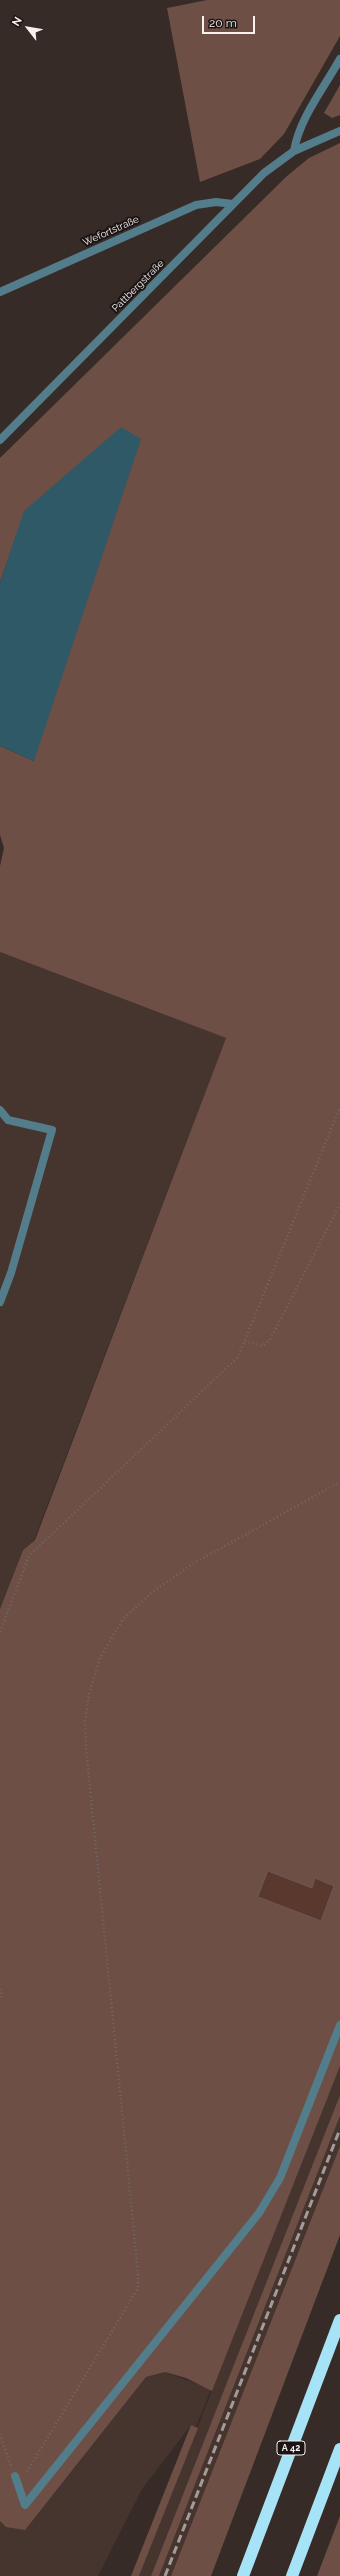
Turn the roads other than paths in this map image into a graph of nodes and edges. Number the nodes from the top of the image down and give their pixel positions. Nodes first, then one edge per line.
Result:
1 (340, 59) edge
2 (340, 130) edge
3 (294, 151) junction
4 (233, 204) junction
5 (0, 292) edge
6 (0, 440) edge
7 (0, 1110) edge
8 (0, 1302) edge
9 (340, 2025) edge
10 (340, 2320) edge
11 (340, 2449) edge
12 (15, 2476) road end
13 (243, 2576) edge
14 (292, 2576) edge

1 - 3 street
2 - 3 street, Pattbergstraße
3 - 4 street, Pattbergstraße
4 - 5 street, Wefortstraße
4 - 6 street, Pattbergstraße
7 - 8 street
9 - 12 street
10 - 13 highway, A 42
11 - 14 highway

